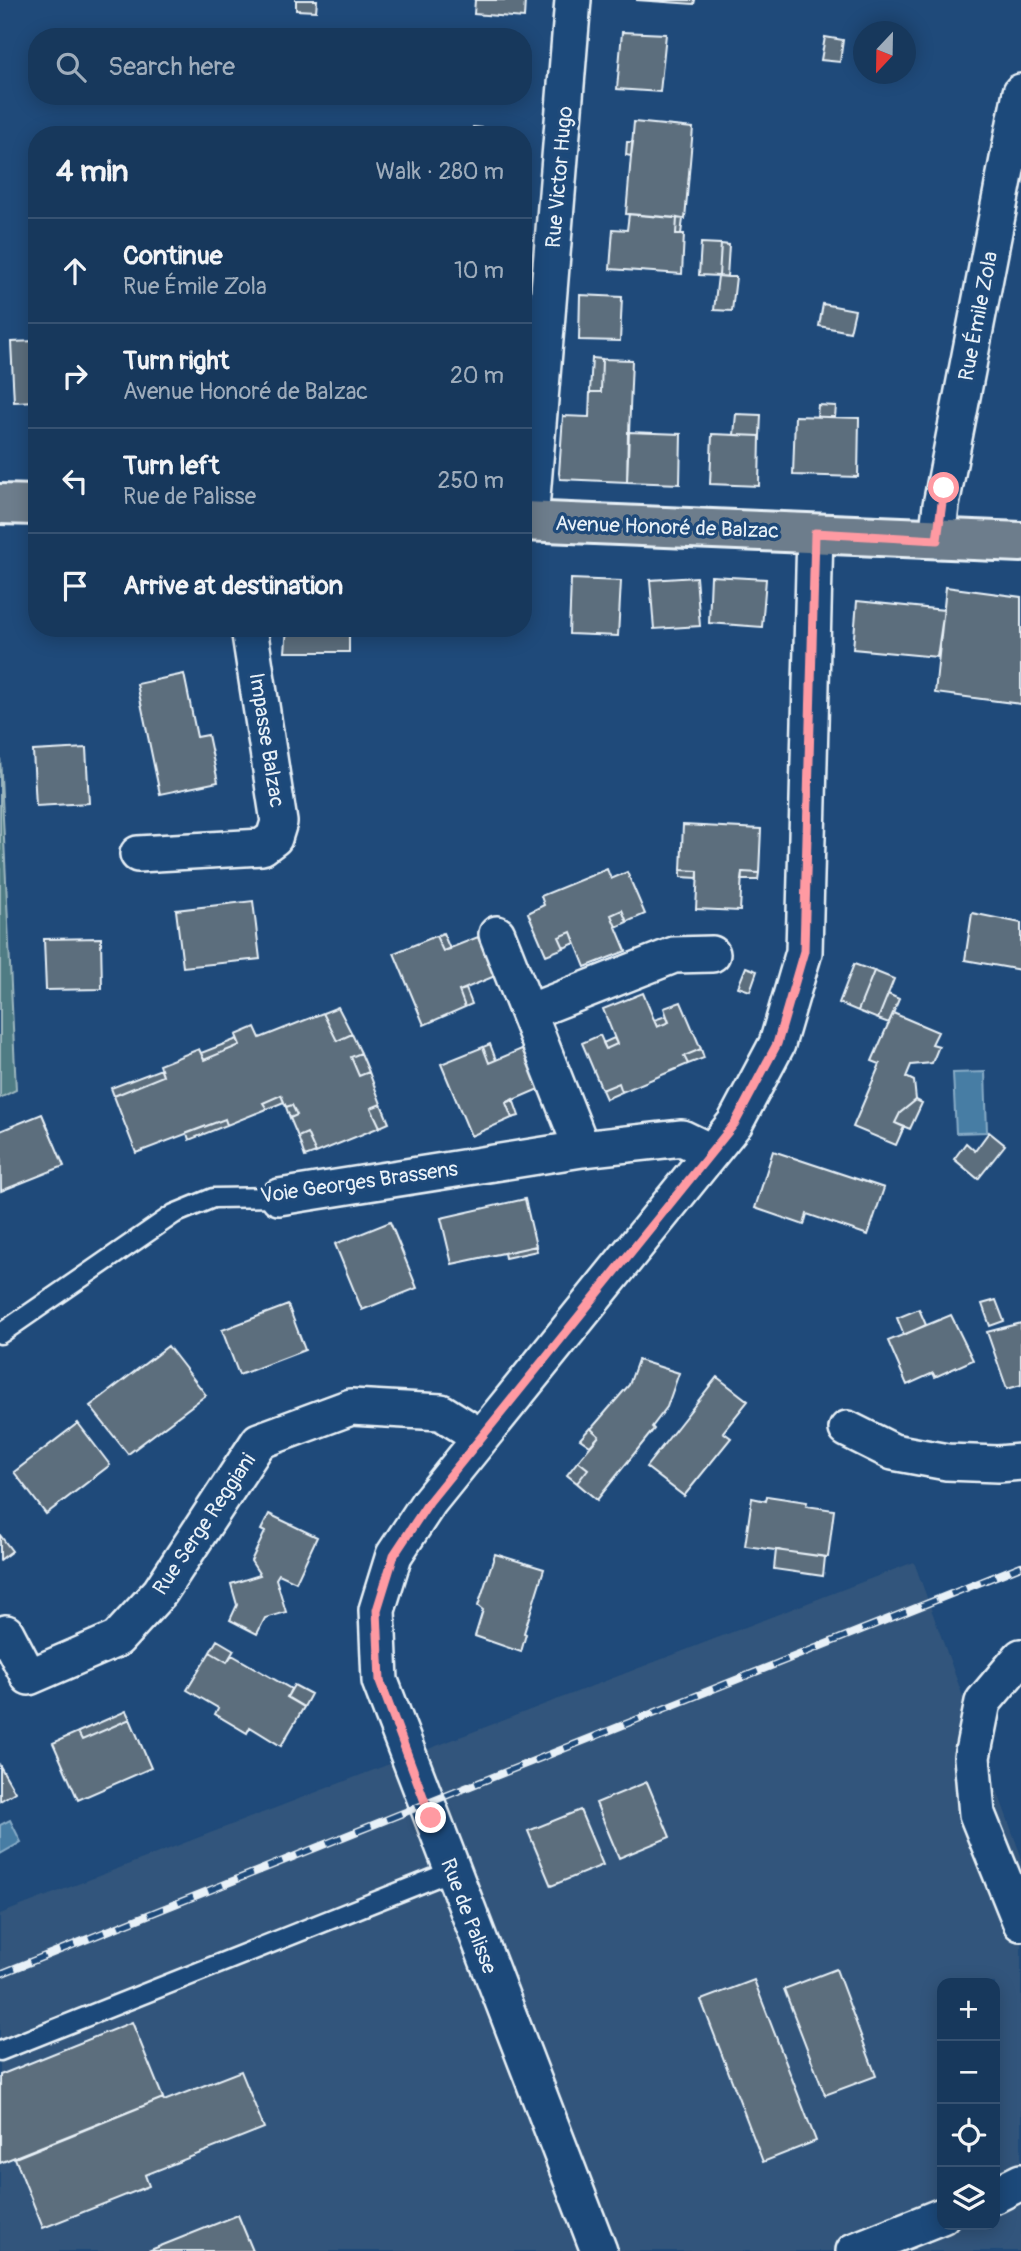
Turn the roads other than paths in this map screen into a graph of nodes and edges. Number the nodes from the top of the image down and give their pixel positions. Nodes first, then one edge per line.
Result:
1 (573, 0) edge
2 (1021, 92) edge
3 (532, 464) edge
4 (0, 504) edge
5 (28, 505) edge
6 (532, 521) edge
7 (815, 533) junction
8 (937, 540) junction
9 (1021, 542) edge
10 (250, 637) edge
11 (138, 854) dead end
12 (497, 934) dead end
13 (712, 954) dead end
14 (529, 1012) junction
15 (582, 1149) junction
16 (711, 1152) junction
17 (279, 1197) joint
18 (0, 1334) edge
19 (847, 1429) dead end
20 (481, 1437) junction
21 (1021, 1462) edge
22 (6, 1633) dead end
23 (1021, 1657) edge
24 (452, 1871) junction
25 (1021, 1923) edge
26 (0, 2051) edge
27 (1021, 2182) edge
28 (1000, 2192) edge
29 (937, 2218) edge
30 (599, 2251) edge
31 (854, 2251) edge

1 - 3 street, Rue Victor Hugo
2 - 8 street, Rue Émile Zola
4 - 5 main road
6 - 7 main road, Avenue Honoré de Balzac
7 - 8 main road, Avenue Honoré de Balzac
7 - 16 street, Rue de Palisse
8 - 9 main road, Avenue Honoré de Balzac
10 - 11 street, Impasse Balzac
12 - 14 street
13 - 14 street
14 - 15 street
15 - 16 street, Voie Georges Brassens
15 - 17 street, Voie Georges Brassens
16 - 20 street, Rue de Palisse
17 - 18 lane, Voie Georges Brassens
19 - 21 street
20 - 22 street, Rue Serge Reggiani
20 - 24 street, Rue de Palisse
23 - 25 street
24 - 26 lane
24 - 30 street, Rue de Palisse
27 - 28 street
29 - 31 street

